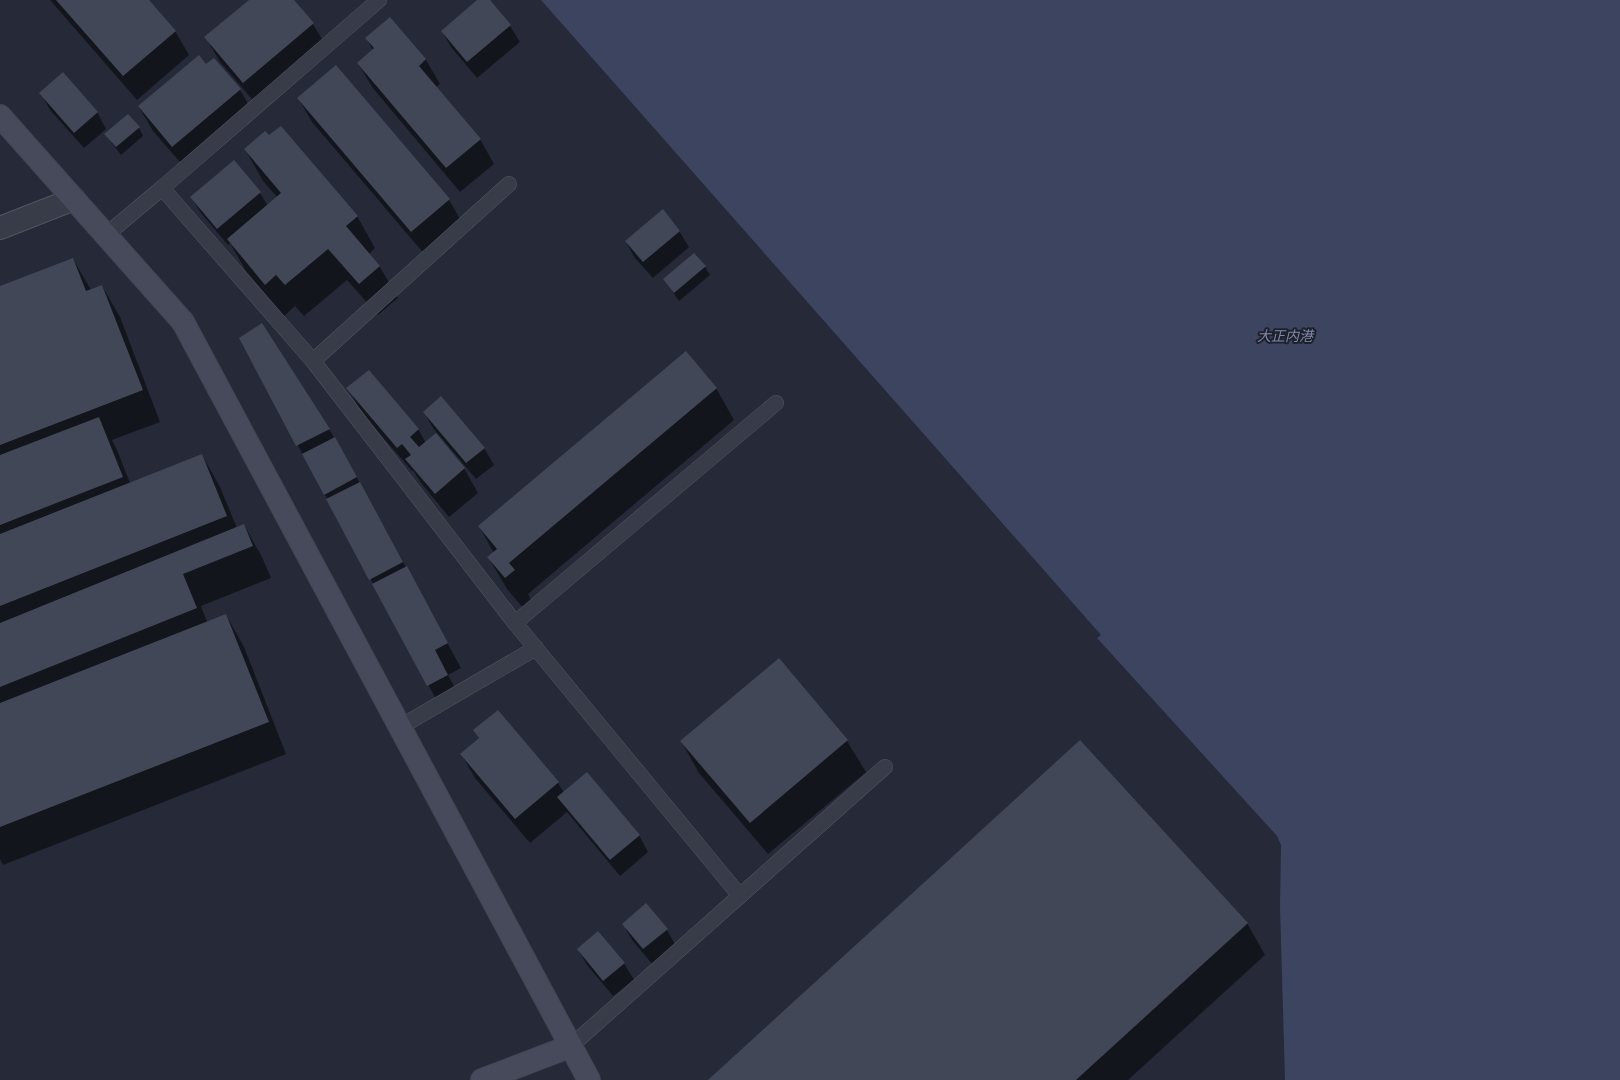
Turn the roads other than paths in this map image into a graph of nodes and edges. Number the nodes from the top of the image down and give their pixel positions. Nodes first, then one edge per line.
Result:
1 (379, 0) edge
2 (0, 116) edge
3 (509, 184) dead end
4 (162, 188) junction
5 (74, 199) junction
6 (0, 228) edge
7 (106, 235) junction
8 (313, 361) junction
9 (776, 403) dead end
10 (515, 623) junction
11 (536, 648) junction
12 (400, 727) junction
13 (885, 767) dead end
14 (740, 896) junction
15 (571, 1046) junction
16 (482, 1080) edge
17 (589, 1080) edge

1 - 4 lane
2 - 5 street
3 - 8 lane
4 - 7 lane
4 - 8 lane
5 - 6 street
5 - 7 street
7 - 12 street
8 - 10 lane
9 - 10 lane
10 - 11 lane
11 - 12 lane
11 - 14 lane
12 - 15 street
13 - 14 lane
14 - 15 lane
15 - 16 street
15 - 17 street

